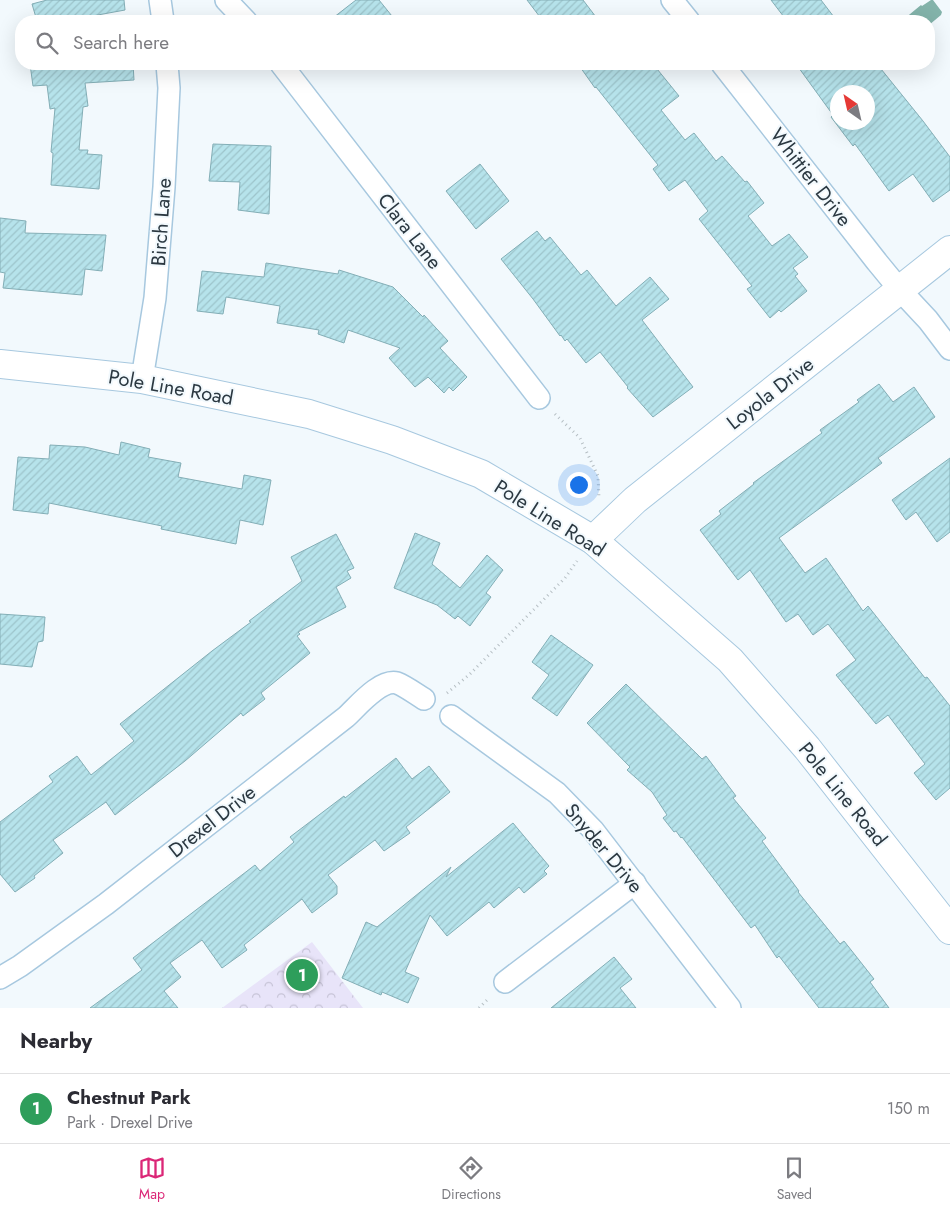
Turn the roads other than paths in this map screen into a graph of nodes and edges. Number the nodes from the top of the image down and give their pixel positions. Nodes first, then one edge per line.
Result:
1 (160, 0) edge
2 (226, 0) edge
3 (672, 0) edge
4 (162, 15) edge
5 (240, 15) edge
6 (684, 15) edge
7 (168, 70) edge
8 (285, 70) edge
9 (727, 70) edge
10 (950, 250) edge
11 (900, 290) junction
12 (950, 349) edge
13 (0, 364) edge
14 (142, 379) junction
15 (539, 398) road end
16 (593, 540) junction
17 (438, 704) joint
18 (635, 883) junction
19 (950, 930) edge
20 (0, 978) edge
21 (505, 982) dead end
22 (730, 1008) edge

1 - 4 street
2 - 5 street
3 - 6 street
7 - 14 street, Birch Lane
8 - 15 street, Clara Lane
9 - 11 street, Whittier Drive
10 - 11 main road, Loyola Drive
11 - 12 street, Whittier Drive
11 - 16 main road, Loyola Drive
13 - 14 main road, Pole Line Road
14 - 16 main road, Pole Line Road
16 - 19 main road, Pole Line Road
17 - 18 street, Snyder Drive
17 - 20 street, Drexel Drive
18 - 21 street
18 - 22 street, Snyder Drive

